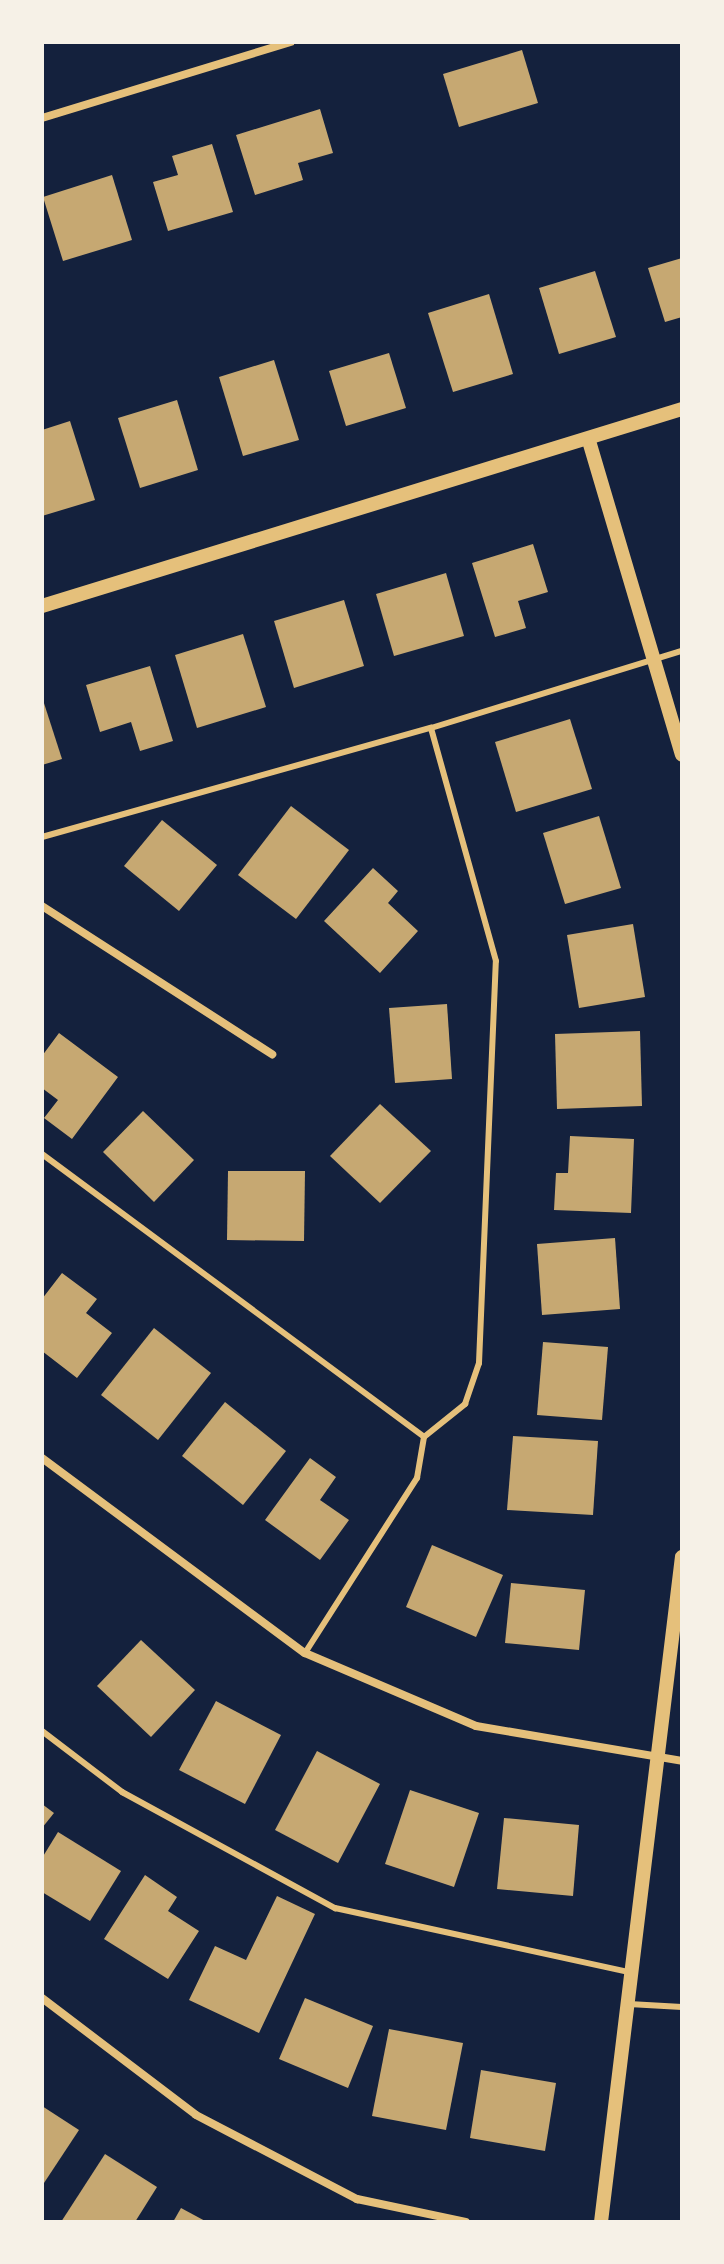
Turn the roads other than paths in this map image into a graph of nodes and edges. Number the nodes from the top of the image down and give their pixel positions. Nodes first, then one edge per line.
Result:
1 (291, 42) edge
2 (42, 118) edge
3 (682, 409) edge
4 (589, 441) junction
5 (42, 606) edge
6 (682, 651) edge
7 (651, 660) junction
8 (431, 728) junction
9 (682, 754) edge
10 (42, 837) edge
11 (42, 906) edge
12 (272, 1054) dead end
13 (42, 1154) edge
14 (424, 1437) junction
15 (42, 1458) edge
16 (682, 1557) edge
17 (305, 1653) junction
18 (42, 1731) edge
19 (654, 1760) junction
20 (682, 1761) edge
21 (629, 1972) junction
22 (42, 1998) edge
23 (629, 2004) junction
24 (682, 2007) edge
25 (466, 2222) edge
26 (601, 2222) edge

1 - 2 street
3 - 4 street
4 - 5 street
4 - 7 street
6 - 7 lane
7 - 8 lane
7 - 9 street
8 - 10 lane
8 - 14 lane
11 - 12 street
13 - 14 lane
14 - 17 lane
15 - 17 street
16 - 19 street
17 - 19 street
18 - 21 lane
19 - 20 street
19 - 21 street
21 - 23 street
22 - 25 street
23 - 24 lane
23 - 26 street

